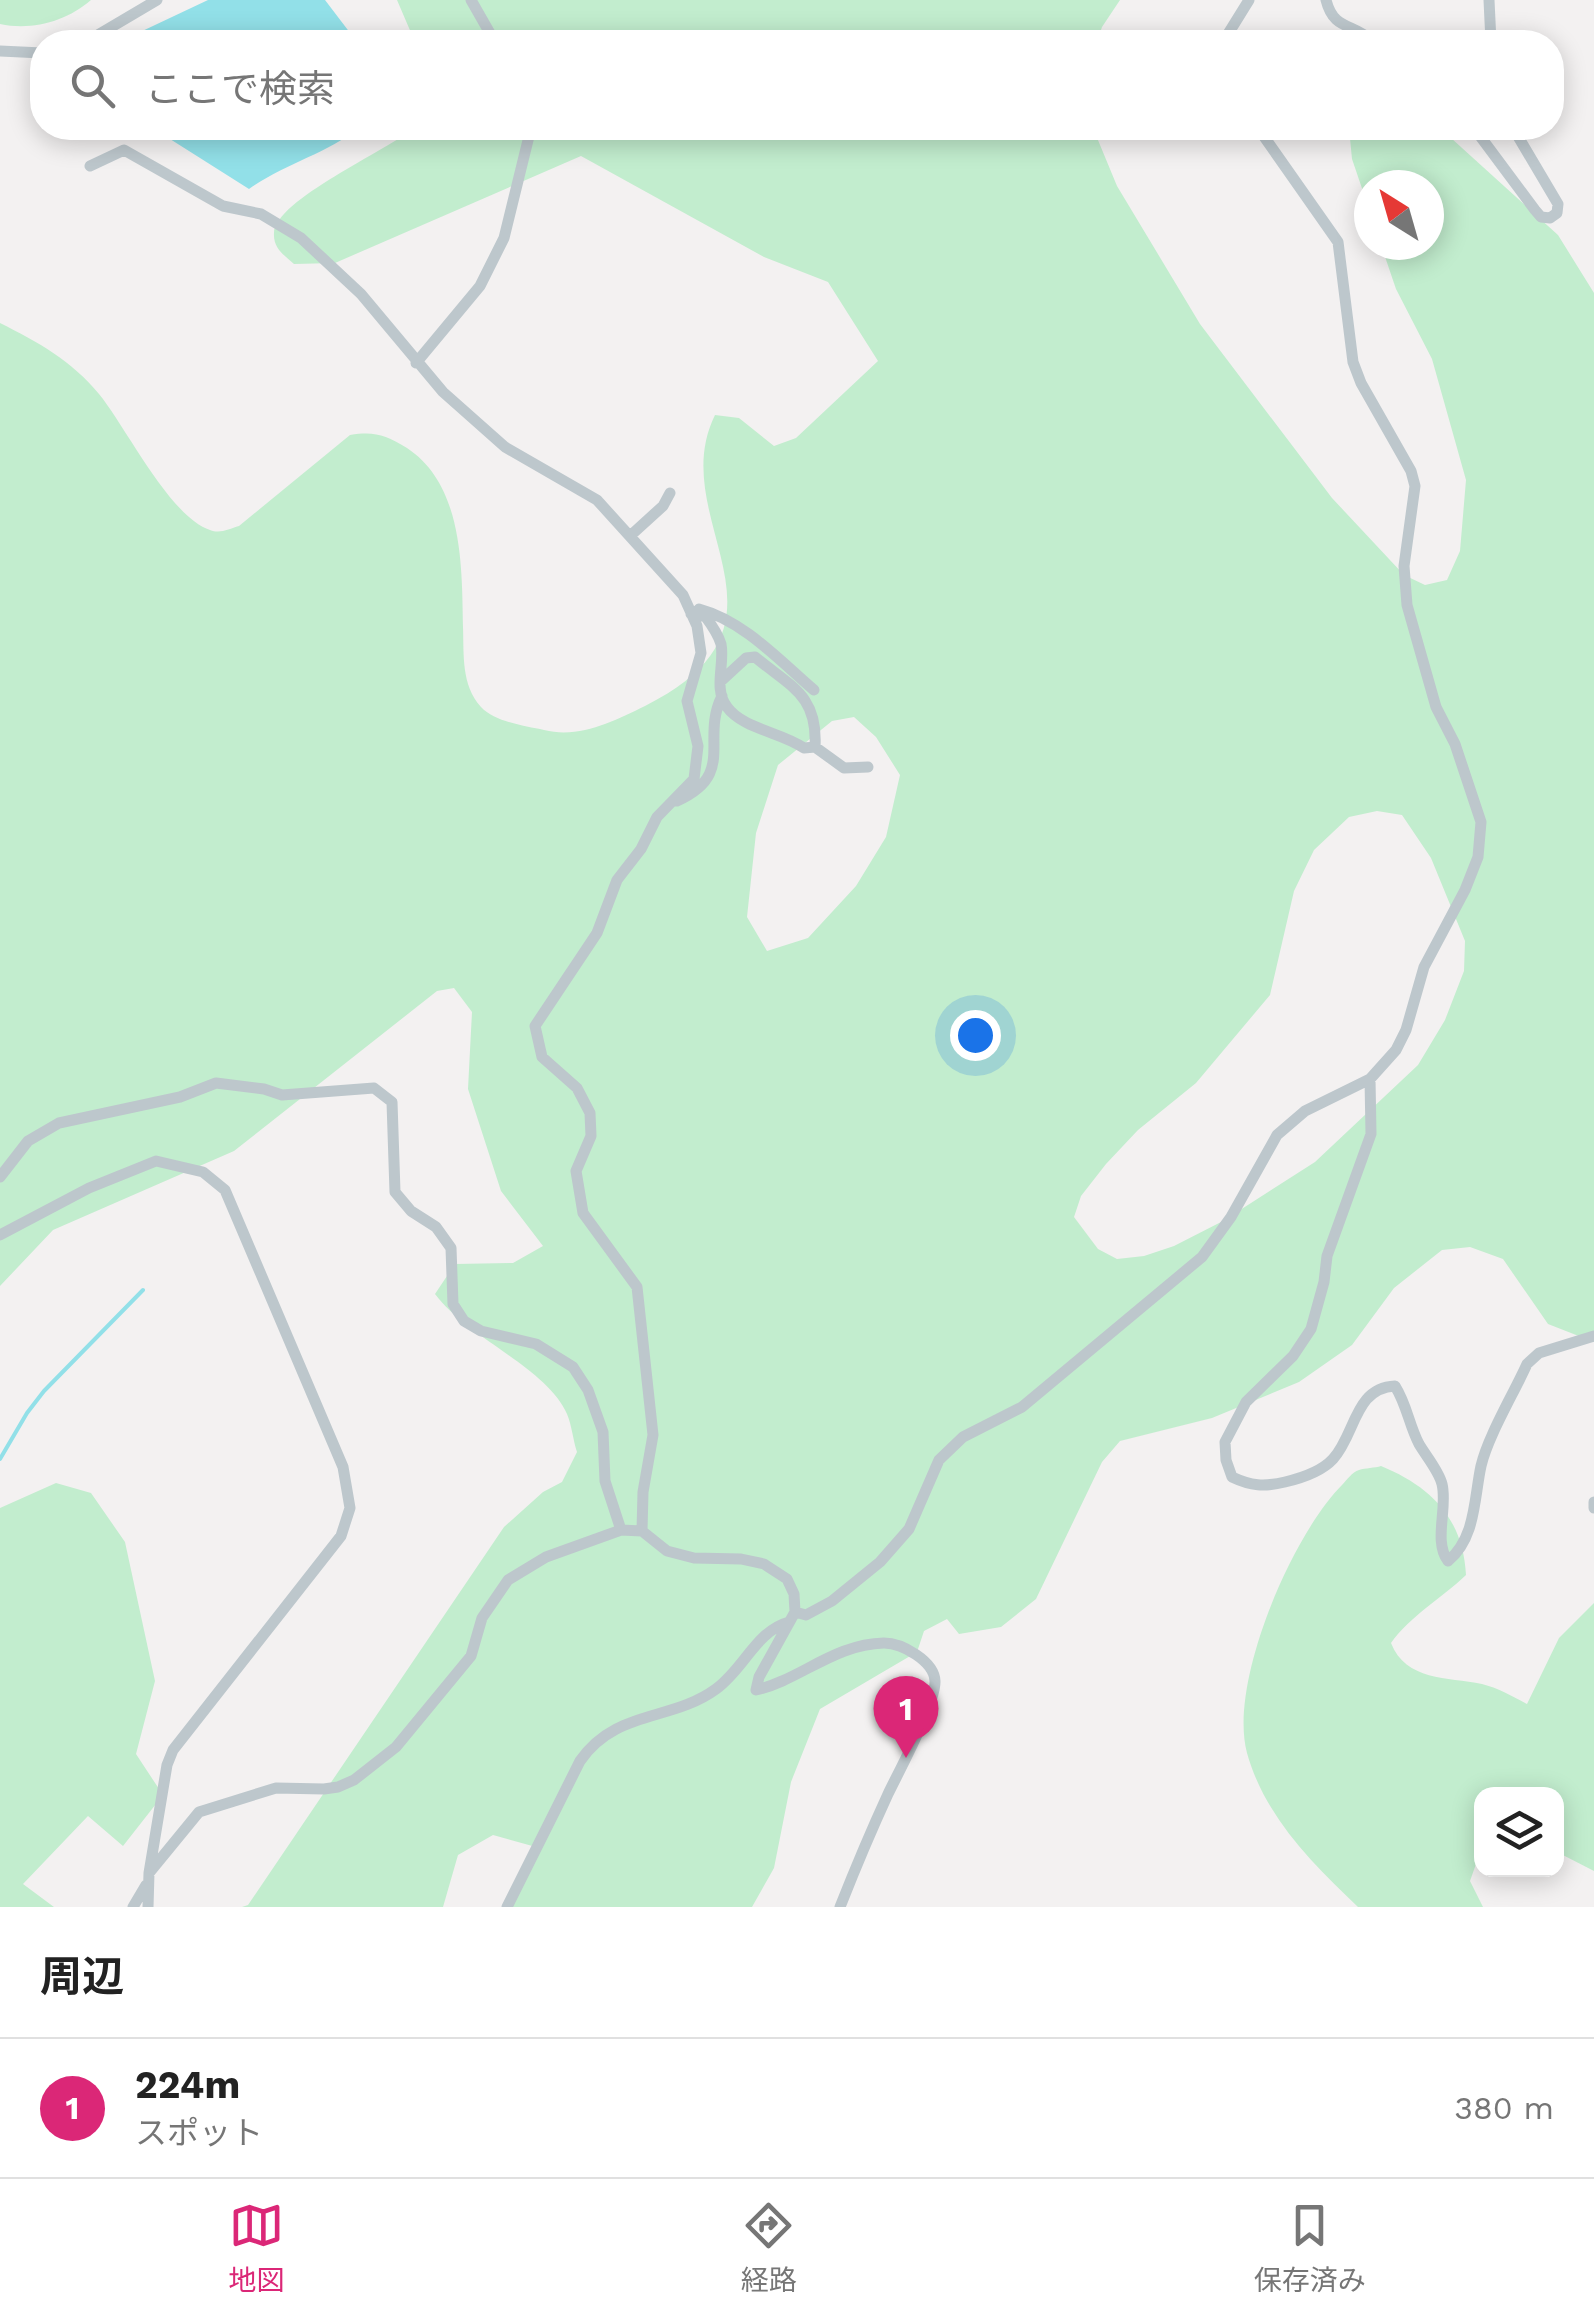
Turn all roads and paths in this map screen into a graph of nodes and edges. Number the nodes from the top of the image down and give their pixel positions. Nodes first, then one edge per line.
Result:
1 (156, 0) edge
2 (471, 0) edge
3 (1249, 0) edge
4 (1326, 0) edge
5 (1489, 0) edge
6 (106, 30) edge
7 (488, 30) edge
8 (1231, 30) edge
9 (1353, 30) edge
10 (1490, 30) edge
11 (0, 51) edge
12 (30, 52) edge
13 (528, 140) edge
14 (1266, 140) edge
15 (1483, 140) edge
16 (1521, 140) edge
17 (90, 166) dead end
18 (416, 363) junction
19 (670, 493) dead end
20 (630, 536) junction
21 (691, 614) junction
22 (720, 682) junction
23 (814, 690) dead end
24 (722, 696) junction
25 (815, 747) junction
26 (868, 768) dead end
27 (668, 805) junction
28 (1370, 1079) junction
29 (0, 1177) edge
30 (0, 1235) edge
31 (1594, 1336) edge
32 (621, 1530) junction
33 (642, 1531) junction
34 (792, 1617) junction
35 (148, 1878) junction
36 (133, 1907) edge
37 (148, 1907) edge
38 (508, 1907) edge
39 (840, 1907) edge

1 - 6 street
2 - 7 street
3 - 8 street
4 - 9 street
5 - 10 street
11 - 12 street
13 - 18 street
14 - 28 street
15 - 16 street
17 - 18 street
18 - 20 street
19 - 20 street
20 - 21 street
21 - 22 street
21 - 23 street
21 - 27 street
22 - 24 street
22 - 25 street
24 - 25 street
24 - 27 street
25 - 26 street
27 - 33 street
28 - 31 street
28 - 34 street
29 - 32 street
30 - 35 street
32 - 33 street
32 - 35 street
33 - 34 street
34 - 38 street
34 - 39 street
35 - 36 street
35 - 37 street

